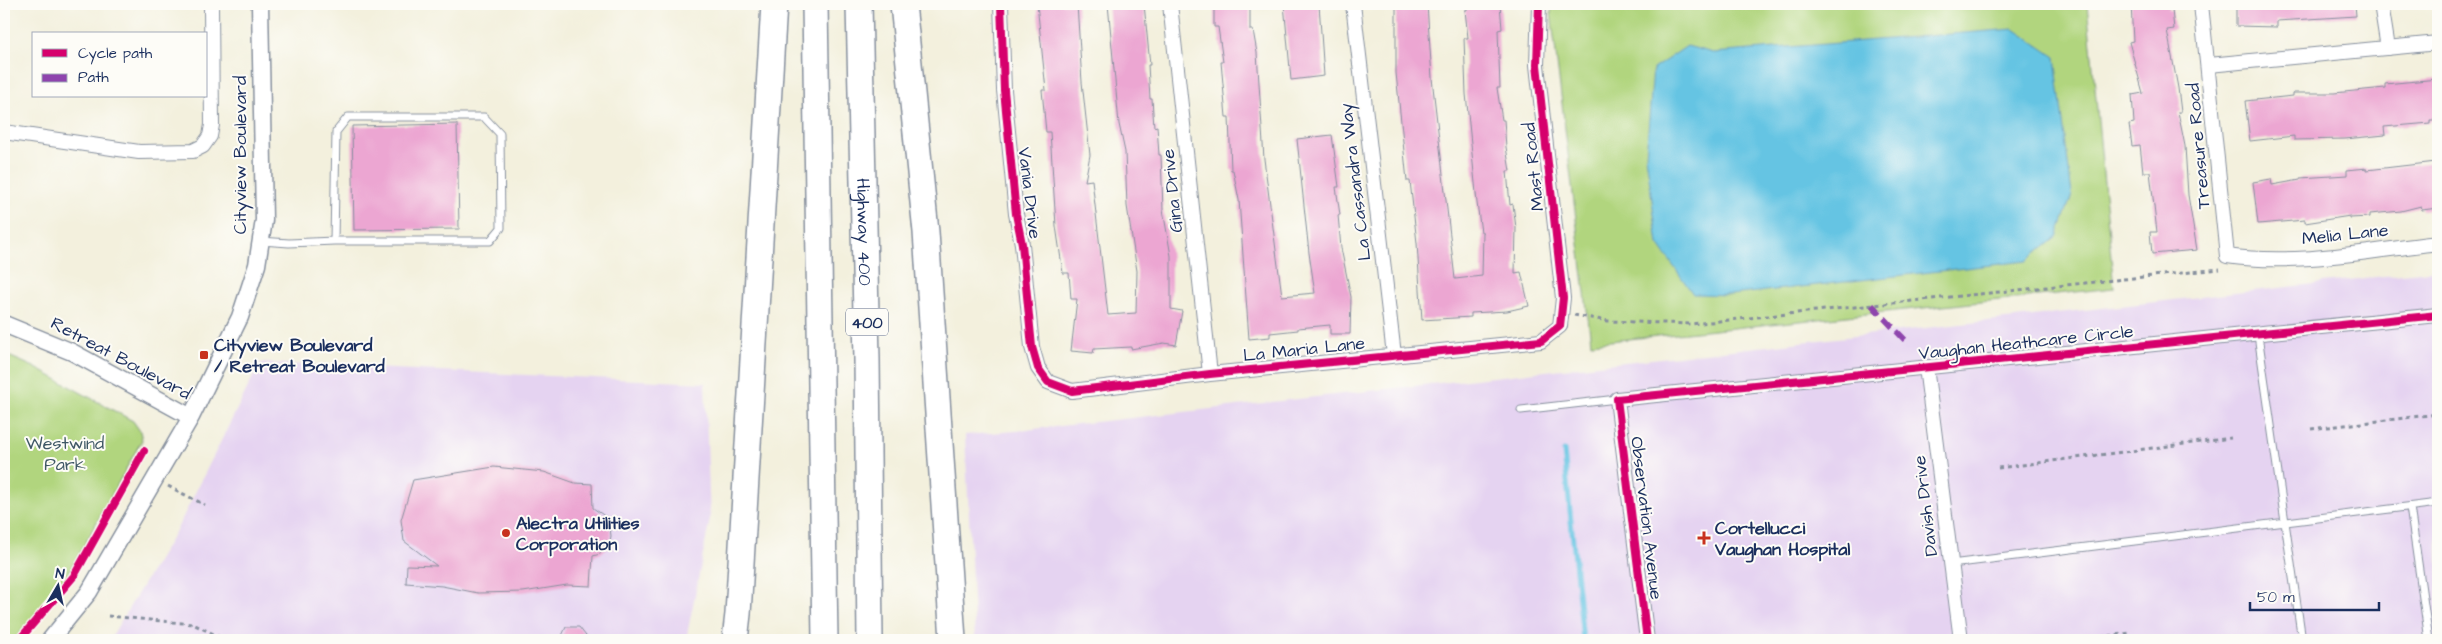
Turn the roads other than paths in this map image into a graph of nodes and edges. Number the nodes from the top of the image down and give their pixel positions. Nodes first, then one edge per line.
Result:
1 (211, 4) edge
2 (260, 4) edge
3 (774, 4) edge
4 (815, 4) edge
5 (859, 4) edge
6 (903, 4) edge
7 (1001, 4) edge
8 (1170, 4) edge
9 (1353, 4) edge
10 (1539, 4) edge
11 (2201, 4) edge
12 (2381, 4) edge
13 (2438, 42) edge
14 (2388, 48) junction
15 (2209, 65) junction
16 (4, 132) edge
17 (260, 241) junction
18 (334, 241) junction
19 (2438, 243) edge
20 (2256, 260) joint
21 (2438, 315) edge
22 (4, 324) edge
23 (1560, 326) joint
24 (2258, 335) junction
25 (1394, 355) junction
26 (1926, 367) junction
27 (1210, 374) junction
28 (1048, 382) joint
29 (1617, 399) junction
30 (1520, 410) dead end
31 (191, 417) junction
32 (2438, 503) edge
33 (2410, 507) junction
34 (2286, 522) junction
35 (1951, 564) junction
36 (50, 640) edge
37 (734, 640) edge
38 (825, 640) edge
39 (870, 640) edge
40 (953, 640) edge
41 (1647, 640) edge
42 (1961, 640) edge
43 (2302, 640) edge
44 (2429, 640) edge

1 - 16 street
2 - 17 street, Cityview Boulevard
3 - 37 highway
4 - 38 highway, 400
5 - 39 highway, Highway 400 / 400
6 - 40 highway
7 - 28 street, Vania Drive
8 - 27 street, Gina Drive
9 - 25 street, La Cassandra Way
10 - 23 street, Mast Road
11 - 15 street, Treasure Road
12 - 14 street
13 - 14 street
14 - 15 street
15 - 20 street, Treasure Road
17 - 18 lane
17 - 31 street, Cityview Boulevard
18 - 18 lane
19 - 20 street, Melia Lane
21 - 24 street, Vaughan Heathcare Circle
22 - 31 street, Retreat Boulevard
23 - 25 street, La Maria Lane
24 - 26 street, Vaughan Heathcare Circle
24 - 34 lane
25 - 27 street, La Maria Lane
26 - 29 street, Vaughan Heathcare Circle
26 - 35 street, Davish Drive
27 - 28 street, La Maria Lane
29 - 30 lane
29 - 41 street, Observation Avenue
31 - 36 street, Cityview Boulevard
32 - 33 lane
33 - 34 lane
33 - 44 lane
34 - 35 lane
34 - 43 lane
35 - 42 street, Davish Drive

